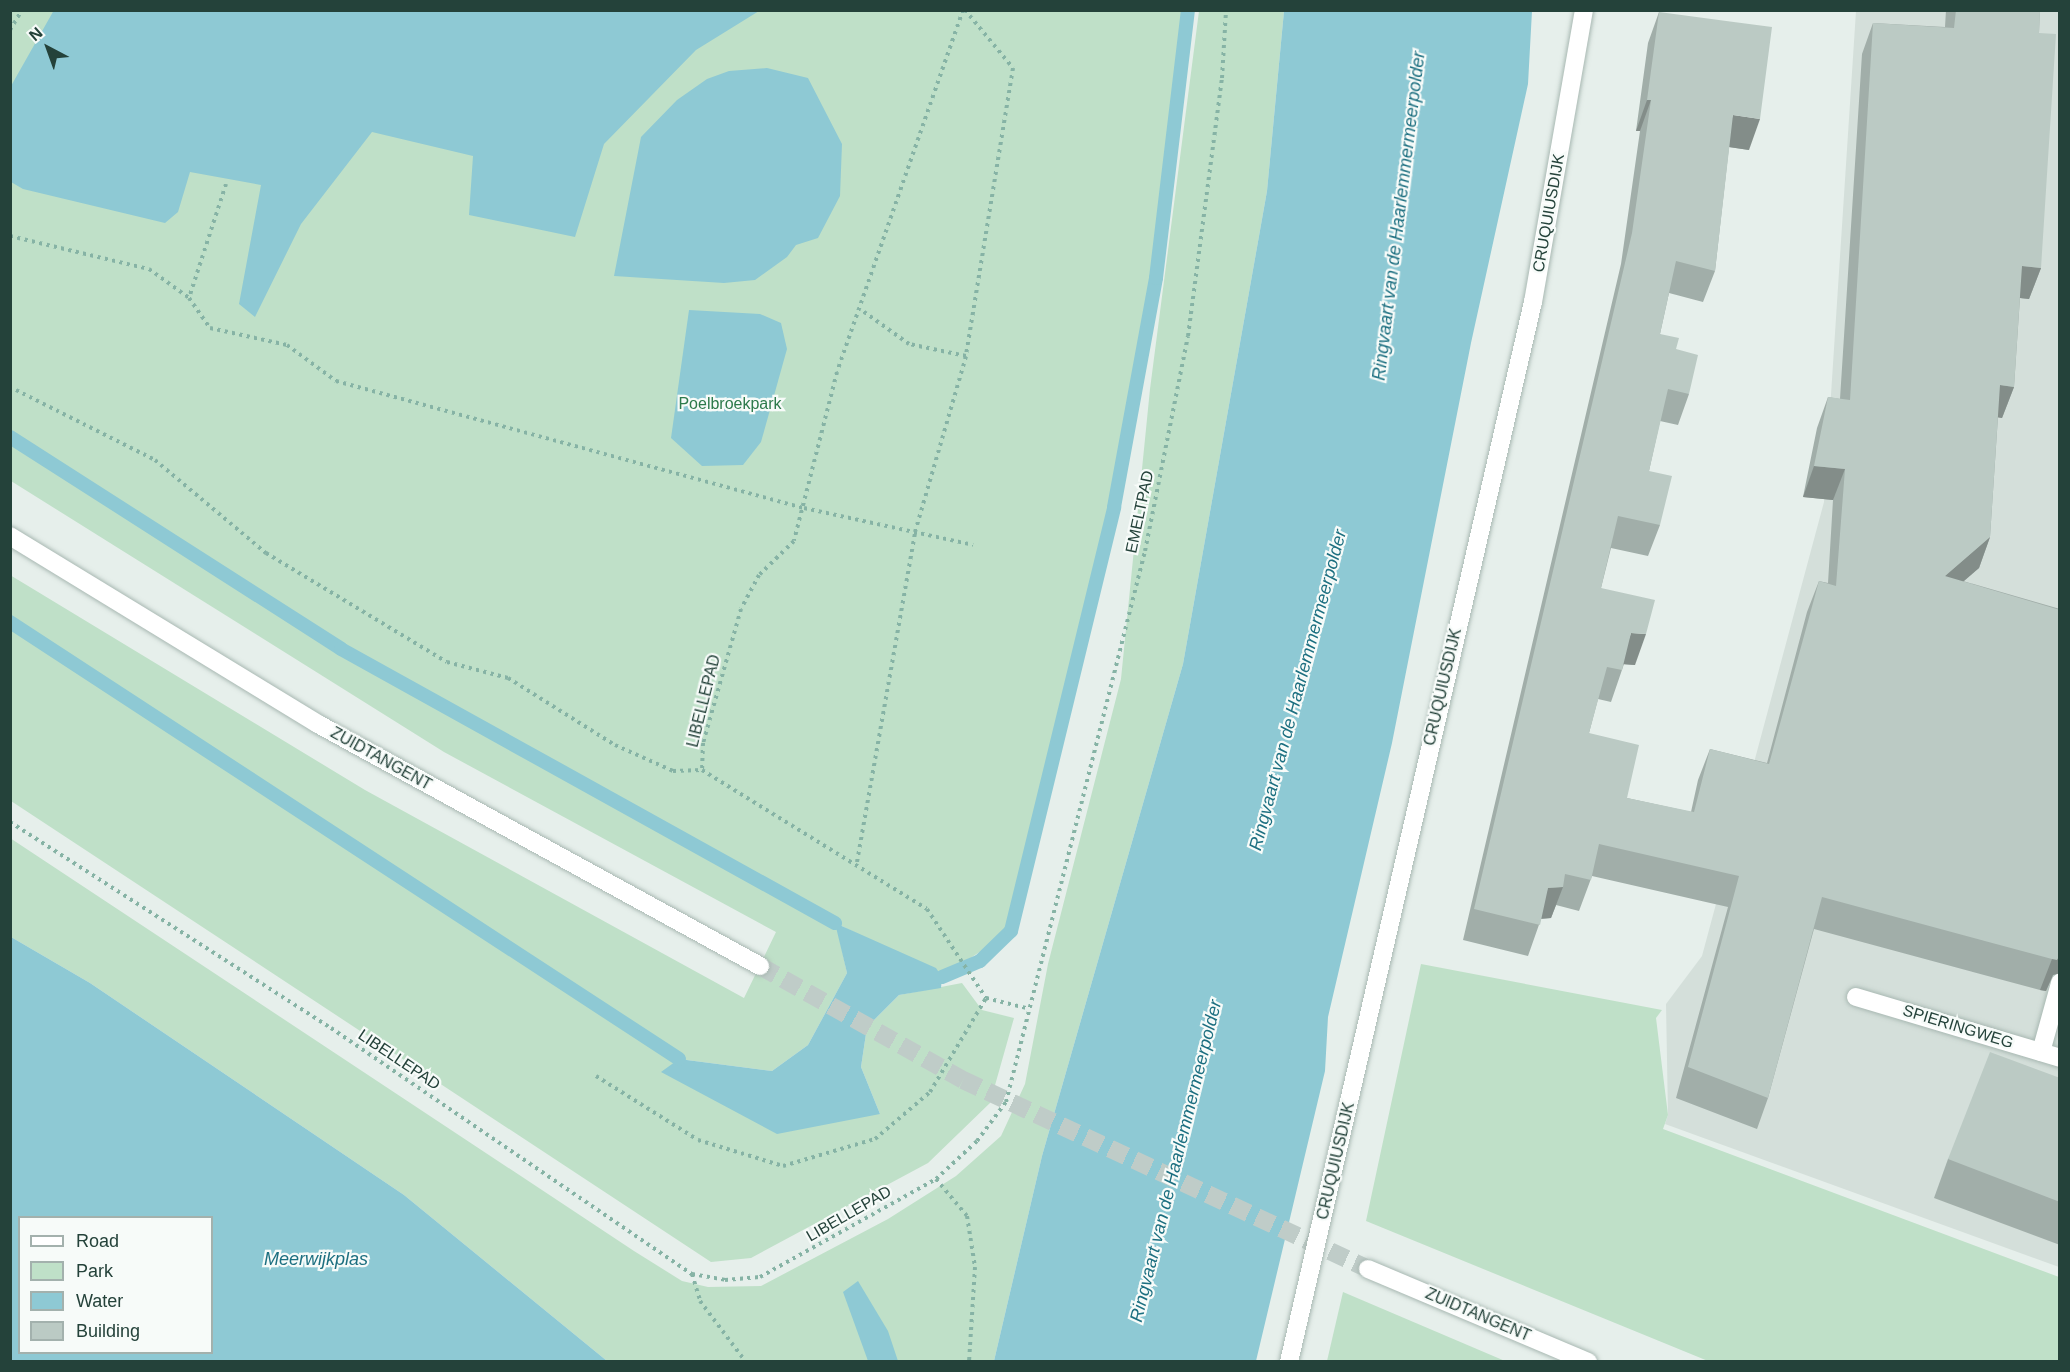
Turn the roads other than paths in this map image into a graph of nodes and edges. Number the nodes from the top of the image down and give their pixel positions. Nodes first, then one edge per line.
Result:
1 (1584, 10) edge
2 (10, 536) edge
3 (760, 966) tunnel mouth
4 (2060, 983) edge
5 (1856, 997) dead end
6 (2041, 1052) junction
7 (2060, 1058) edge
8 (1368, 1269) tunnel mouth
9 (1289, 1362) edge
10 (1588, 1362) edge

1 - 9 street, CRUQUIUSDIJK
2 - 3 street, ZUIDTANGENT
4 - 6 street
5 - 6 street, SPIERINGWEG
6 - 7 street, SPIERINGWEG
8 - 10 street, ZUIDTANGENT

